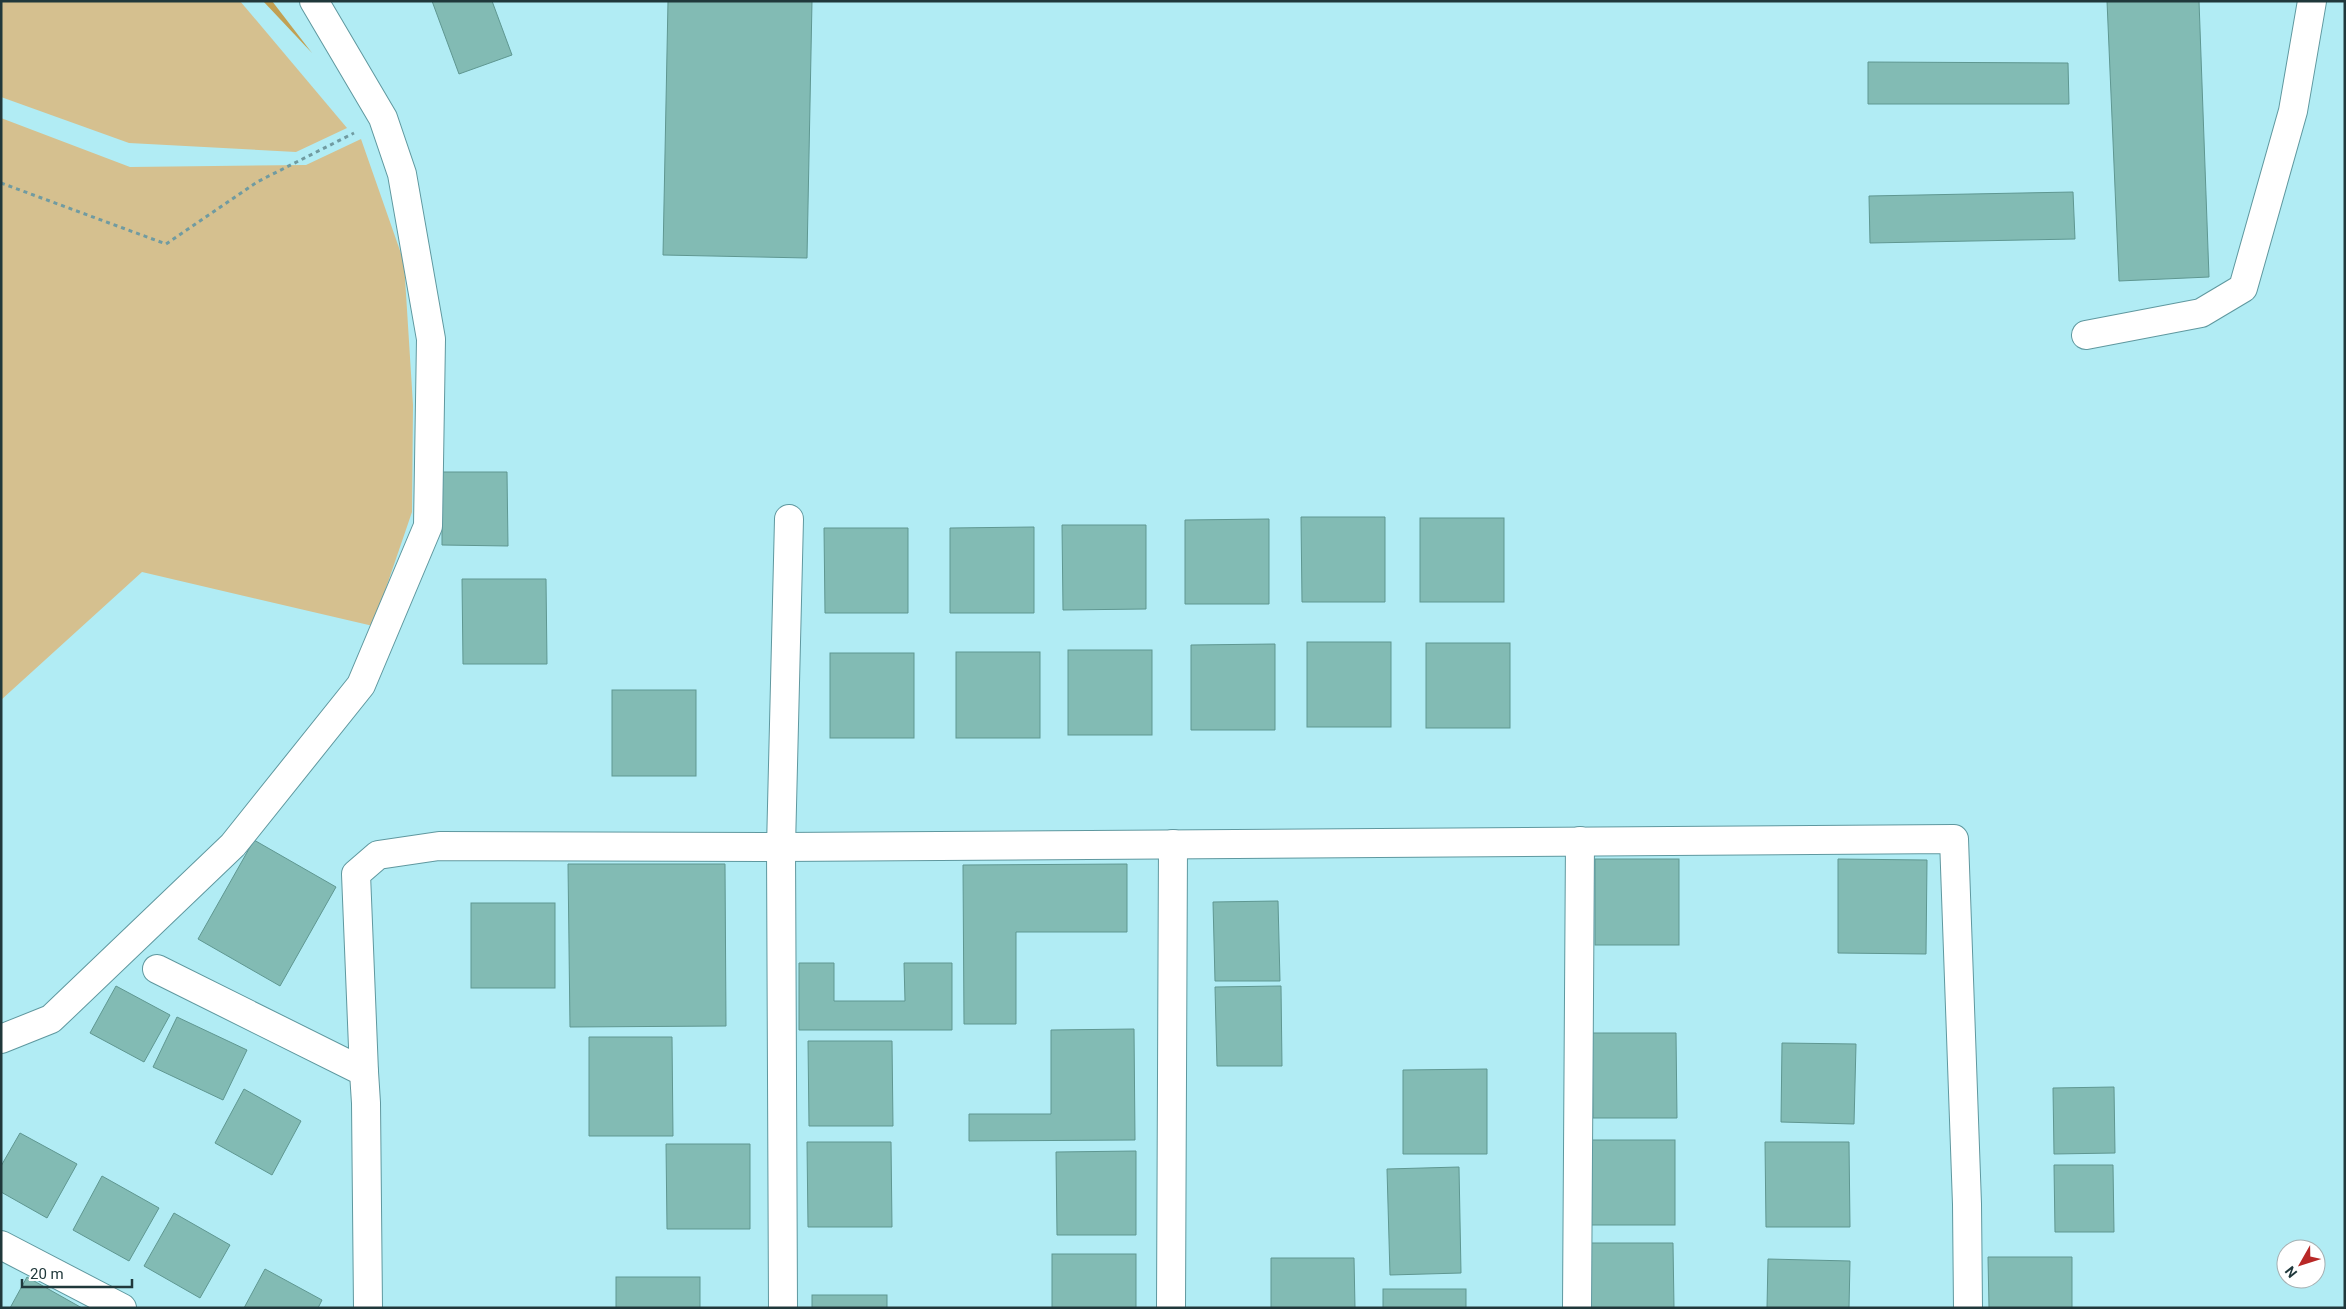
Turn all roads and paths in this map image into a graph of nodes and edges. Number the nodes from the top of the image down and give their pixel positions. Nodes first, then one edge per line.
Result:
1 (314, 1) edge
2 (2312, 1) edge
3 (383, 118) junction
4 (1, 183) edge
5 (2086, 334) dead end
6 (789, 519) dead end
7 (1580, 841) junction
8 (1173, 844) junction
9 (781, 847) junction
10 (157, 969) dead end
11 (1, 1040) edge
12 (364, 1072) junction
13 (1, 1245) edge
14 (122, 1308) edge
15 (368, 1308) edge
16 (783, 1308) edge
17 (1172, 1308) edge
18 (1577, 1308) edge
19 (1968, 1308) edge

1 - 3 street
2 - 5 street
3 - 4 path
3 - 11 street
6 - 9 street
7 - 8 street
7 - 18 street
7 - 19 street
8 - 9 street
8 - 17 street
9 - 12 street
9 - 16 street
10 - 12 street
12 - 15 street
13 - 14 street

